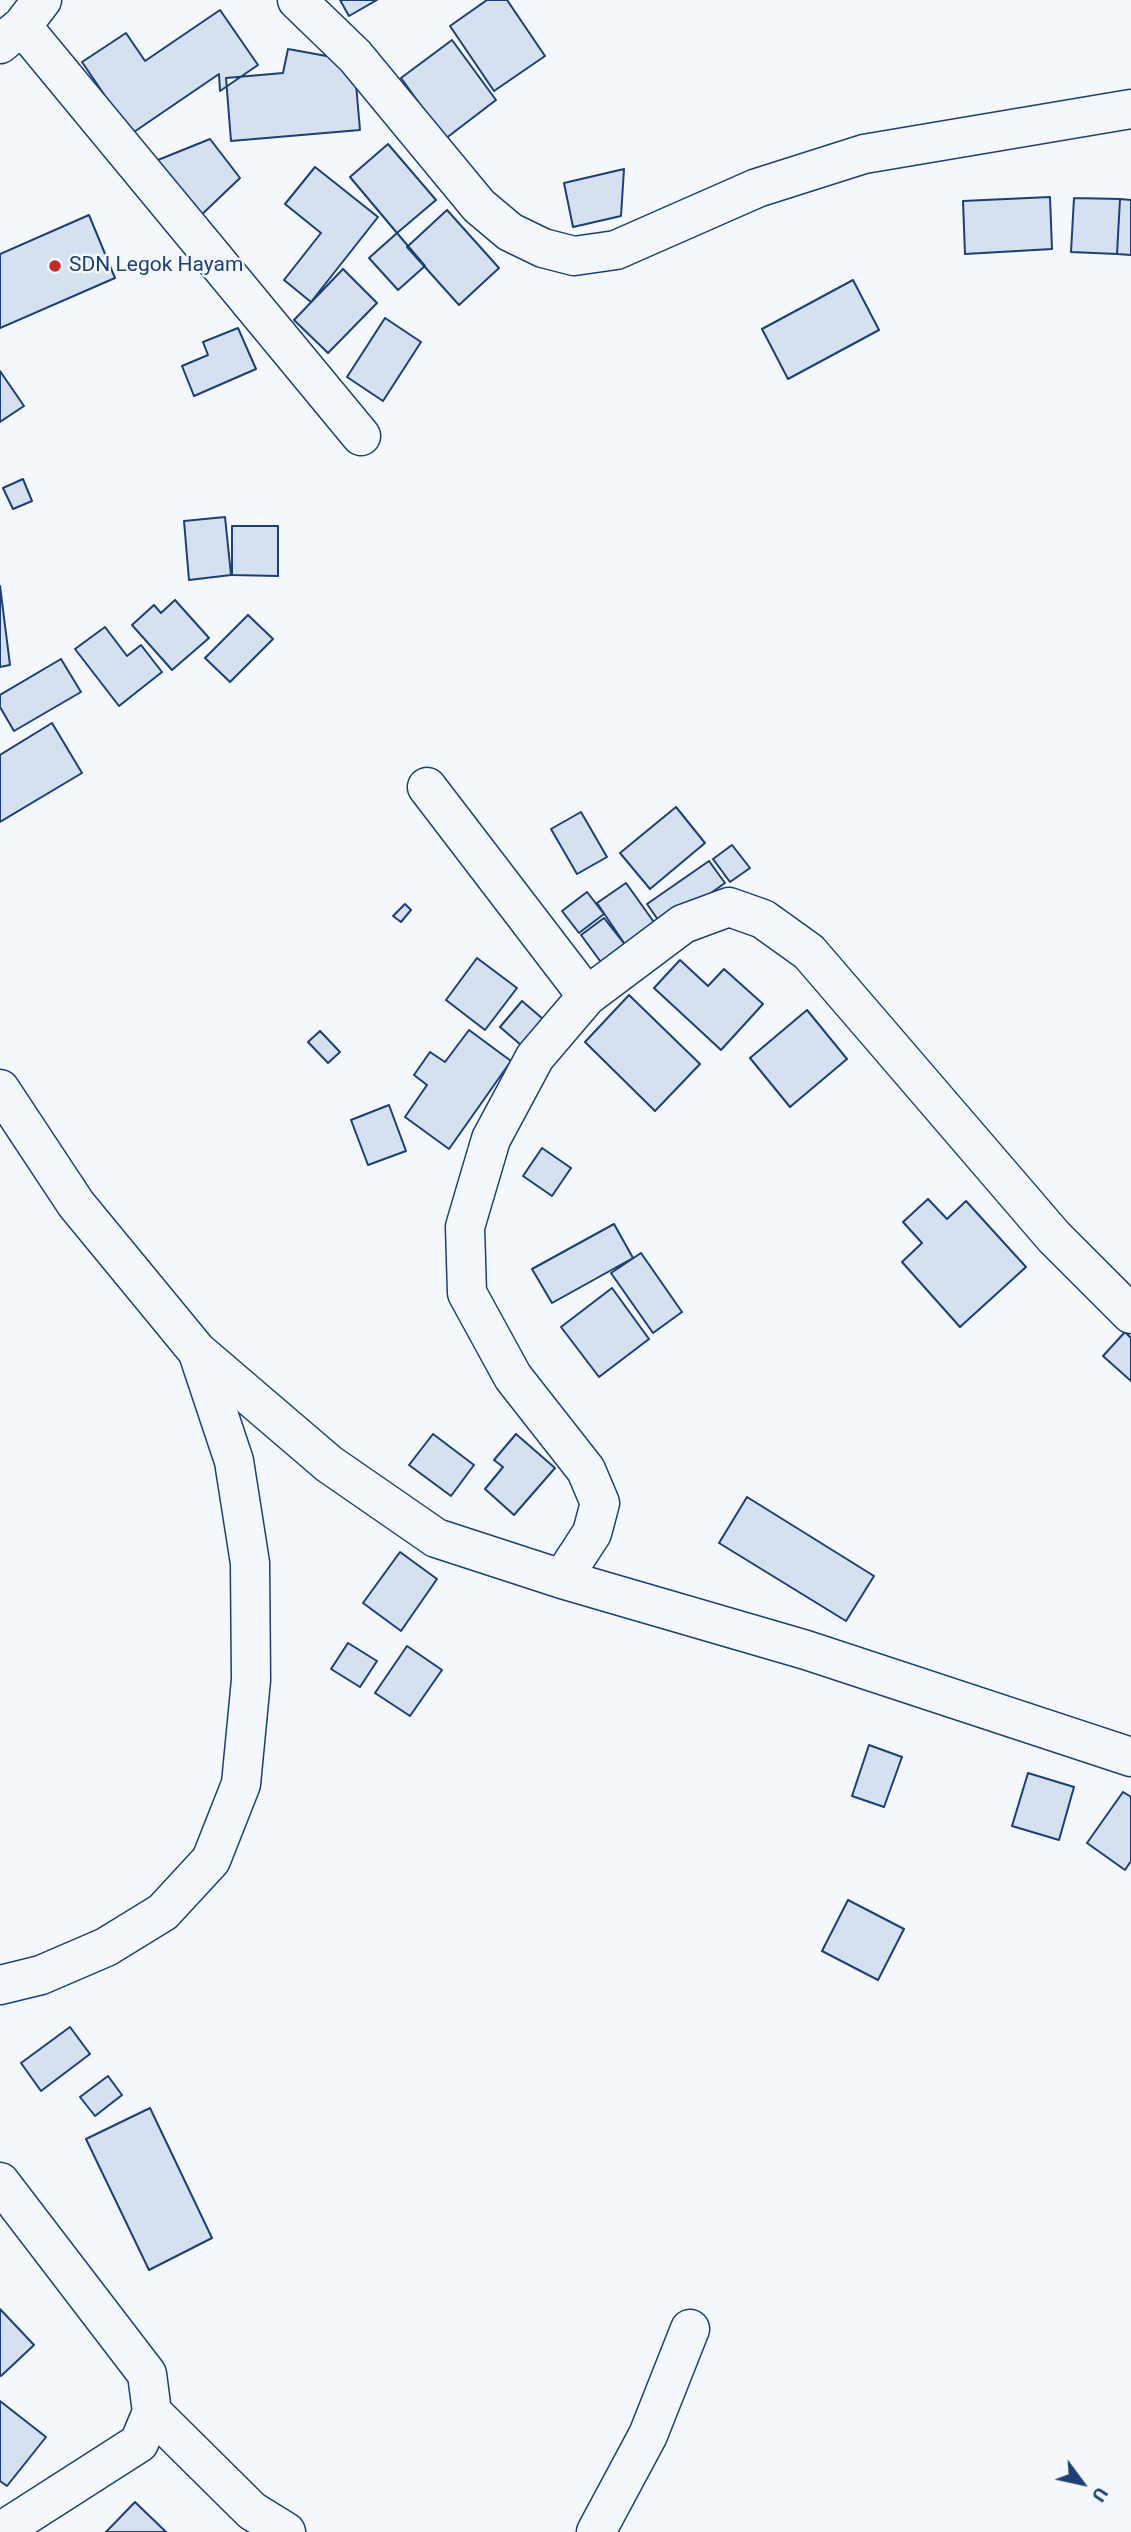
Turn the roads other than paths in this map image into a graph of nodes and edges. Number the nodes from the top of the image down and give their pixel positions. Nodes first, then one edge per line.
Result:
1 (297, 0) edge
2 (21, 23) edge
3 (1131, 109) edge
4 (360, 436) dead end
5 (427, 786) dead end
6 (587, 996) junction
7 (0, 1089) edge
8 (1131, 1314) edge
9 (197, 1352) junction
10 (562, 1579) junction
11 (1131, 1757) edge
12 (0, 1985) edge
13 (0, 2182) edge
14 (690, 2329) dead end
15 (152, 2412) junction
16 (0, 2532) edge
17 (286, 2532) edge
18 (596, 2532) edge

1 - 3 street
2 - 4 street
5 - 6 street
6 - 8 street
6 - 10 street
7 - 9 street
9 - 10 street
9 - 12 street
10 - 11 street
13 - 15 street
14 - 18 street
15 - 16 street
15 - 17 street

